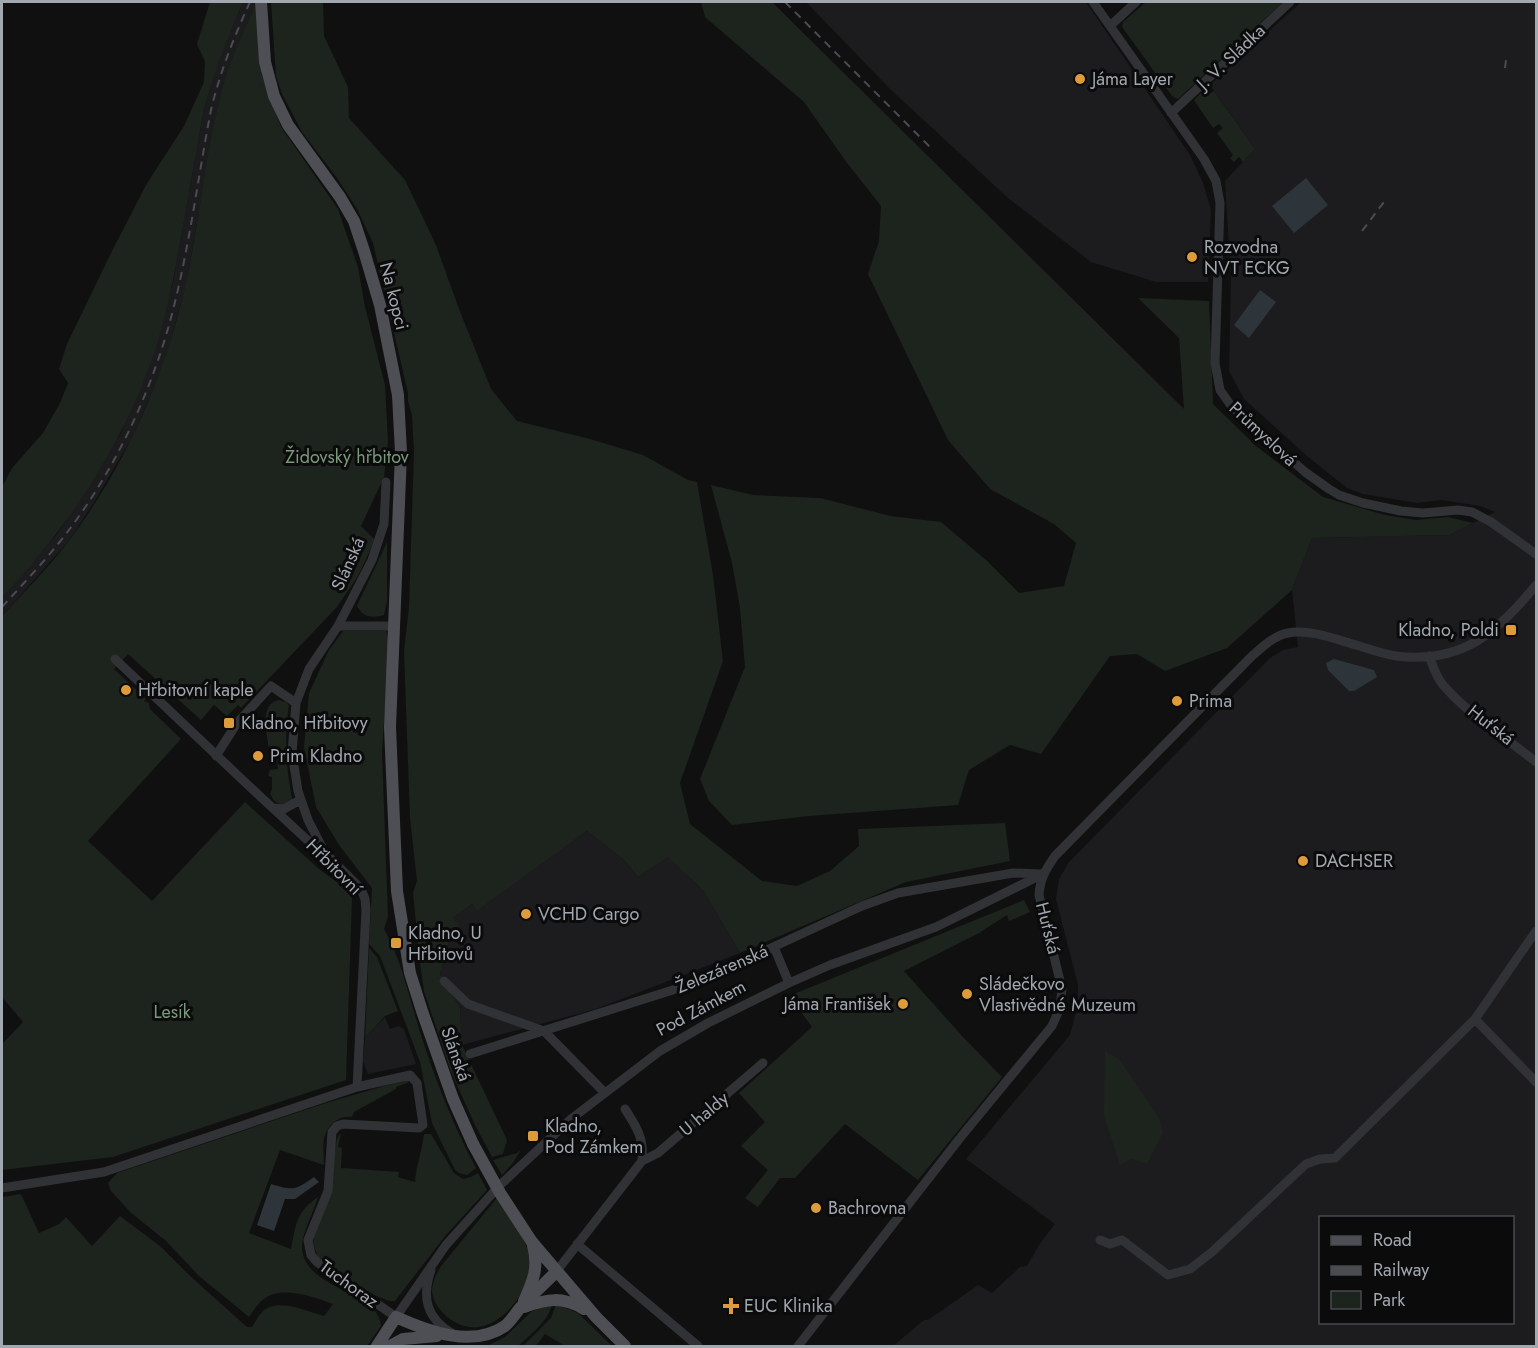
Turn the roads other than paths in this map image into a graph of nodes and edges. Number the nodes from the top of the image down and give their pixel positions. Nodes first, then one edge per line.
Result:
1 (261, 2) edge
2 (1093, 2) edge
3 (1136, 2) edge
4 (1290, 2) edge
5 (1110, 26) junction
6 (1171, 113) junction
7 (386, 482) dead end
8 (1536, 554) edge
9 (1536, 585) edge
10 (338, 626) junction
11 (395, 626) junction
12 (1429, 656) junction
13 (115, 659) dead end
14 (297, 703) junction
15 (216, 756) junction
16 (1536, 762) edge
17 (300, 800) junction
18 (273, 808) junction
19 (328, 856) junction
20 (1043, 874) junction
21 (1536, 931) edge
22 (774, 947) junction
23 (444, 981) dead end
24 (789, 983) junction
25 (1475, 1019) junction
26 (544, 1031) junction
27 (470, 1054) dead end
28 (763, 1063) dead end
29 (1536, 1082) edge
30 (357, 1087) junction
31 (604, 1092) junction
32 (625, 1109) dead end
33 (642, 1161) junction
34 (2, 1188) edge
35 (1100, 1239) dead end
36 (532, 1242) junction
37 (577, 1245) junction
38 (434, 1260) junction
39 (556, 1272) junction
40 (520, 1309) junction
41 (594, 1315) junction
42 (396, 1317) junction
43 (450, 1337) junction
44 (464, 1339) junction
45 (377, 1347) edge
46 (390, 1347) edge
47 (625, 1347) edge
48 (698, 1347) edge
49 (798, 1347) edge

1 - 11 main road, Na kopci
2 - 5 street, Průmyslová
3 - 5 street
4 - 6 street, J. V. Sládka
5 - 6 street, Průmyslová
6 - 8 street, Průmyslová
7 - 10 street, Slánská
9 - 12 street
10 - 11 street
10 - 14 street, Slánská
11 - 36 main road, Slánská, bridge
12 - 16 street, Huťská
12 - 20 street
13 - 15 street, Hřbitovní
14 - 15 street
14 - 17 street, Slánská
15 - 18 street, Hřbitovní
17 - 18 street
17 - 19 street, Slánská
18 - 19 street, Hřbitovní
19 - 30 street, Hřbitovní
20 - 22 street, Železárenská
20 - 24 street, Pod Zámkem
20 - 49 street, Huťská
21 - 25 street
22 - 24 street
22 - 26 street, Železárenská
23 - 26 street, Slánská
24 - 31 street, Pod Zámkem
25 - 29 street
25 - 35 street
26 - 27 street, Železárenská
26 - 31 street, Slánská
28 - 33 street, U haldy
30 - 34 street
30 - 42 street, Tuchoraz
31 - 38 street, Pod Zámkem
32 - 33 street
33 - 37 street
36 - 39 main road, Slánská
36 - 40 main road
37 - 39 street
37 - 48 street
38 - 42 street, Pod Zámkem
38 - 44 street, Pod Zámkem
39 - 40 main road
39 - 41 main road, Slánská
40 - 41 main road
40 - 44 main road
41 - 47 main road, Slánská
42 - 43 main road
42 - 45 main road, Pod Zámkem
43 - 44 main road
43 - 46 main road

